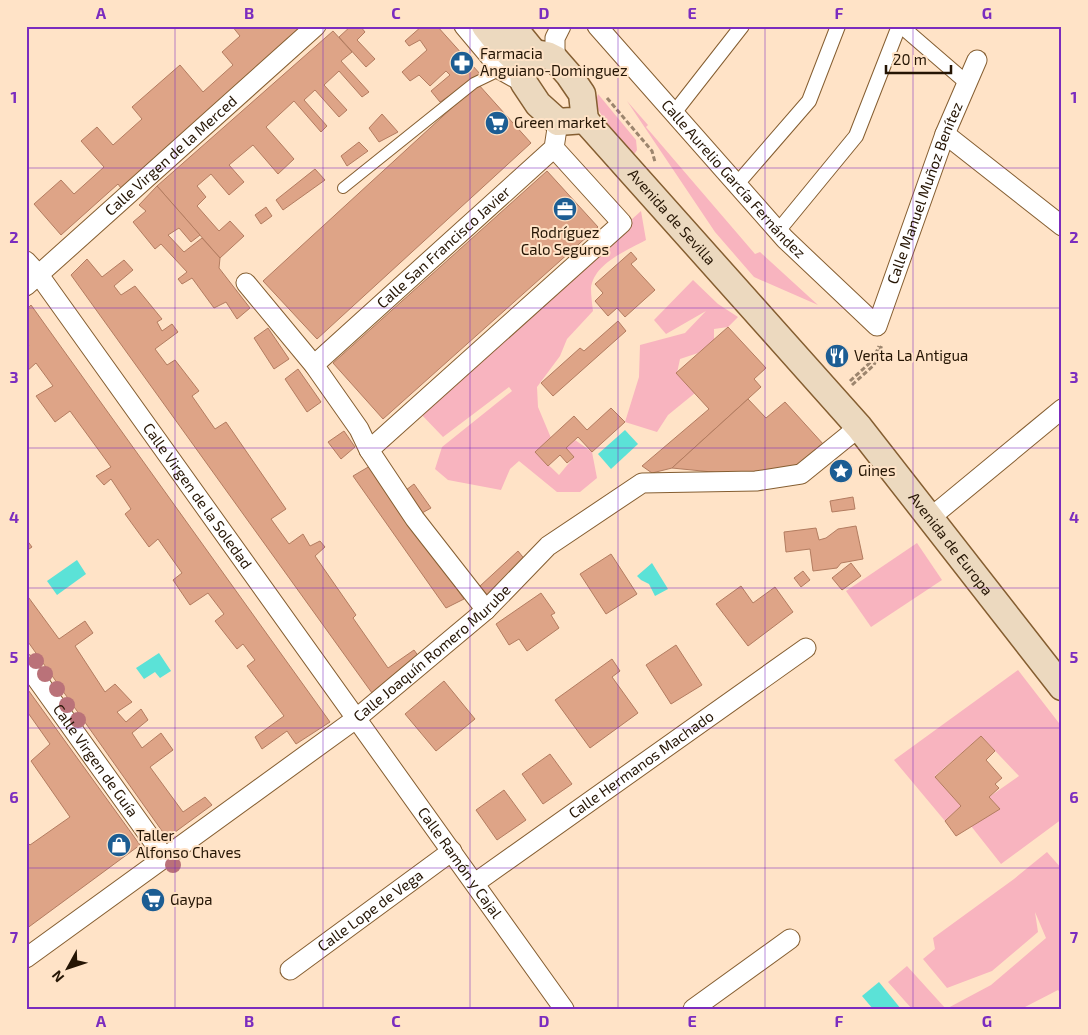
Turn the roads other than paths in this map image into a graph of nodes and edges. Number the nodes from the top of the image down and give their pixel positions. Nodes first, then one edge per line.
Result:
1 (316, 26) edge
2 (464, 26) edge
3 (485, 26) edge
4 (512, 26) edge
5 (552, 26) edge
6 (561, 26) edge
7 (742, 26) edge
8 (838, 26) edge
9 (900, 26) edge
10 (606, 30) edge
11 (977, 60) dead end
12 (529, 64) junction
13 (967, 83) junction
14 (674, 113) junction
15 (585, 120) junction
16 (558, 122) junction
17 (945, 134) junction
18 (554, 148) junction
19 (737, 184) junction
20 (343, 188) dead end
21 (1062, 226) edge
22 (778, 231) junction
23 (26, 261) edge
24 (32, 280) edge
25 (246, 283) dead end
26 (758, 314) joint
27 (877, 326) joint
28 (314, 365) junction
29 (1062, 409) edge
30 (859, 427) junction
31 (368, 450) junction
32 (930, 518) junction
33 (486, 610) junction
34 (806, 648) dead end
35 (26, 664) edge
36 (1062, 687) edge
37 (357, 718) junction
38 (452, 851) junction
39 (165, 858) junction
40 (475, 883) junction
41 (790, 939) dead end
42 (26, 958) edge
43 (290, 970) dead end
44 (564, 1009) edge
45 (693, 1009) edge

1 - 24 street, Calle Virgen de la Merced
2 - 12 street
3 - 12 main road
4 - 12 main road
5 - 12 street
6 - 12 street
7 - 14 street
8 - 19 street
9 - 13 street
9 - 22 street
10 - 14 street, Calle Aurelio García Fernández
11 - 13 street, Calle Manuel Muñoz Benítez
12 - 15 main road
12 - 16 main road
12 - 20 lane
13 - 17 street, Calle Manuel Muñoz Benítez
14 - 19 street, Calle Aurelio García Fernández
15 - 16 main road
15 - 26 main road, Avenida de Sevilla
16 - 18 street
17 - 21 street
17 - 27 street, Calle Manuel Muñoz Benítez
18 - 28 street, Calle San Francisco Javier
18 - 31 street
19 - 22 street, Calle Aurelio García Fernández
22 - 27 street, Calle Aurelio García Fernández
23 - 24 street, Calle Virgen de la Soledad
24 - 37 street, Calle Virgen de la Soledad
25 - 28 street
26 - 30 main road, Avenida de Europa
28 - 31 street
29 - 32 street
30 - 32 main road, Avenida de Europa
30 - 33 street, Calle Joaquín Romero Murube
31 - 33 street
32 - 36 main road, Avenida de Europa
33 - 37 street, Calle Joaquín Romero Murube
34 - 40 street, Calle Hermanos Machado
35 - 39 street, Calle Virgen de Guía
37 - 38 street, Calle Ramón y Cajal
37 - 39 street, Calle Joaquín Romero Murube
38 - 40 street, Calle Ramón y Cajal
38 - 43 street, Calle Lope de Vega
39 - 42 street, Calle Joaquín Romero Murube
40 - 44 street, Calle Ramón y Cajal
41 - 45 street

